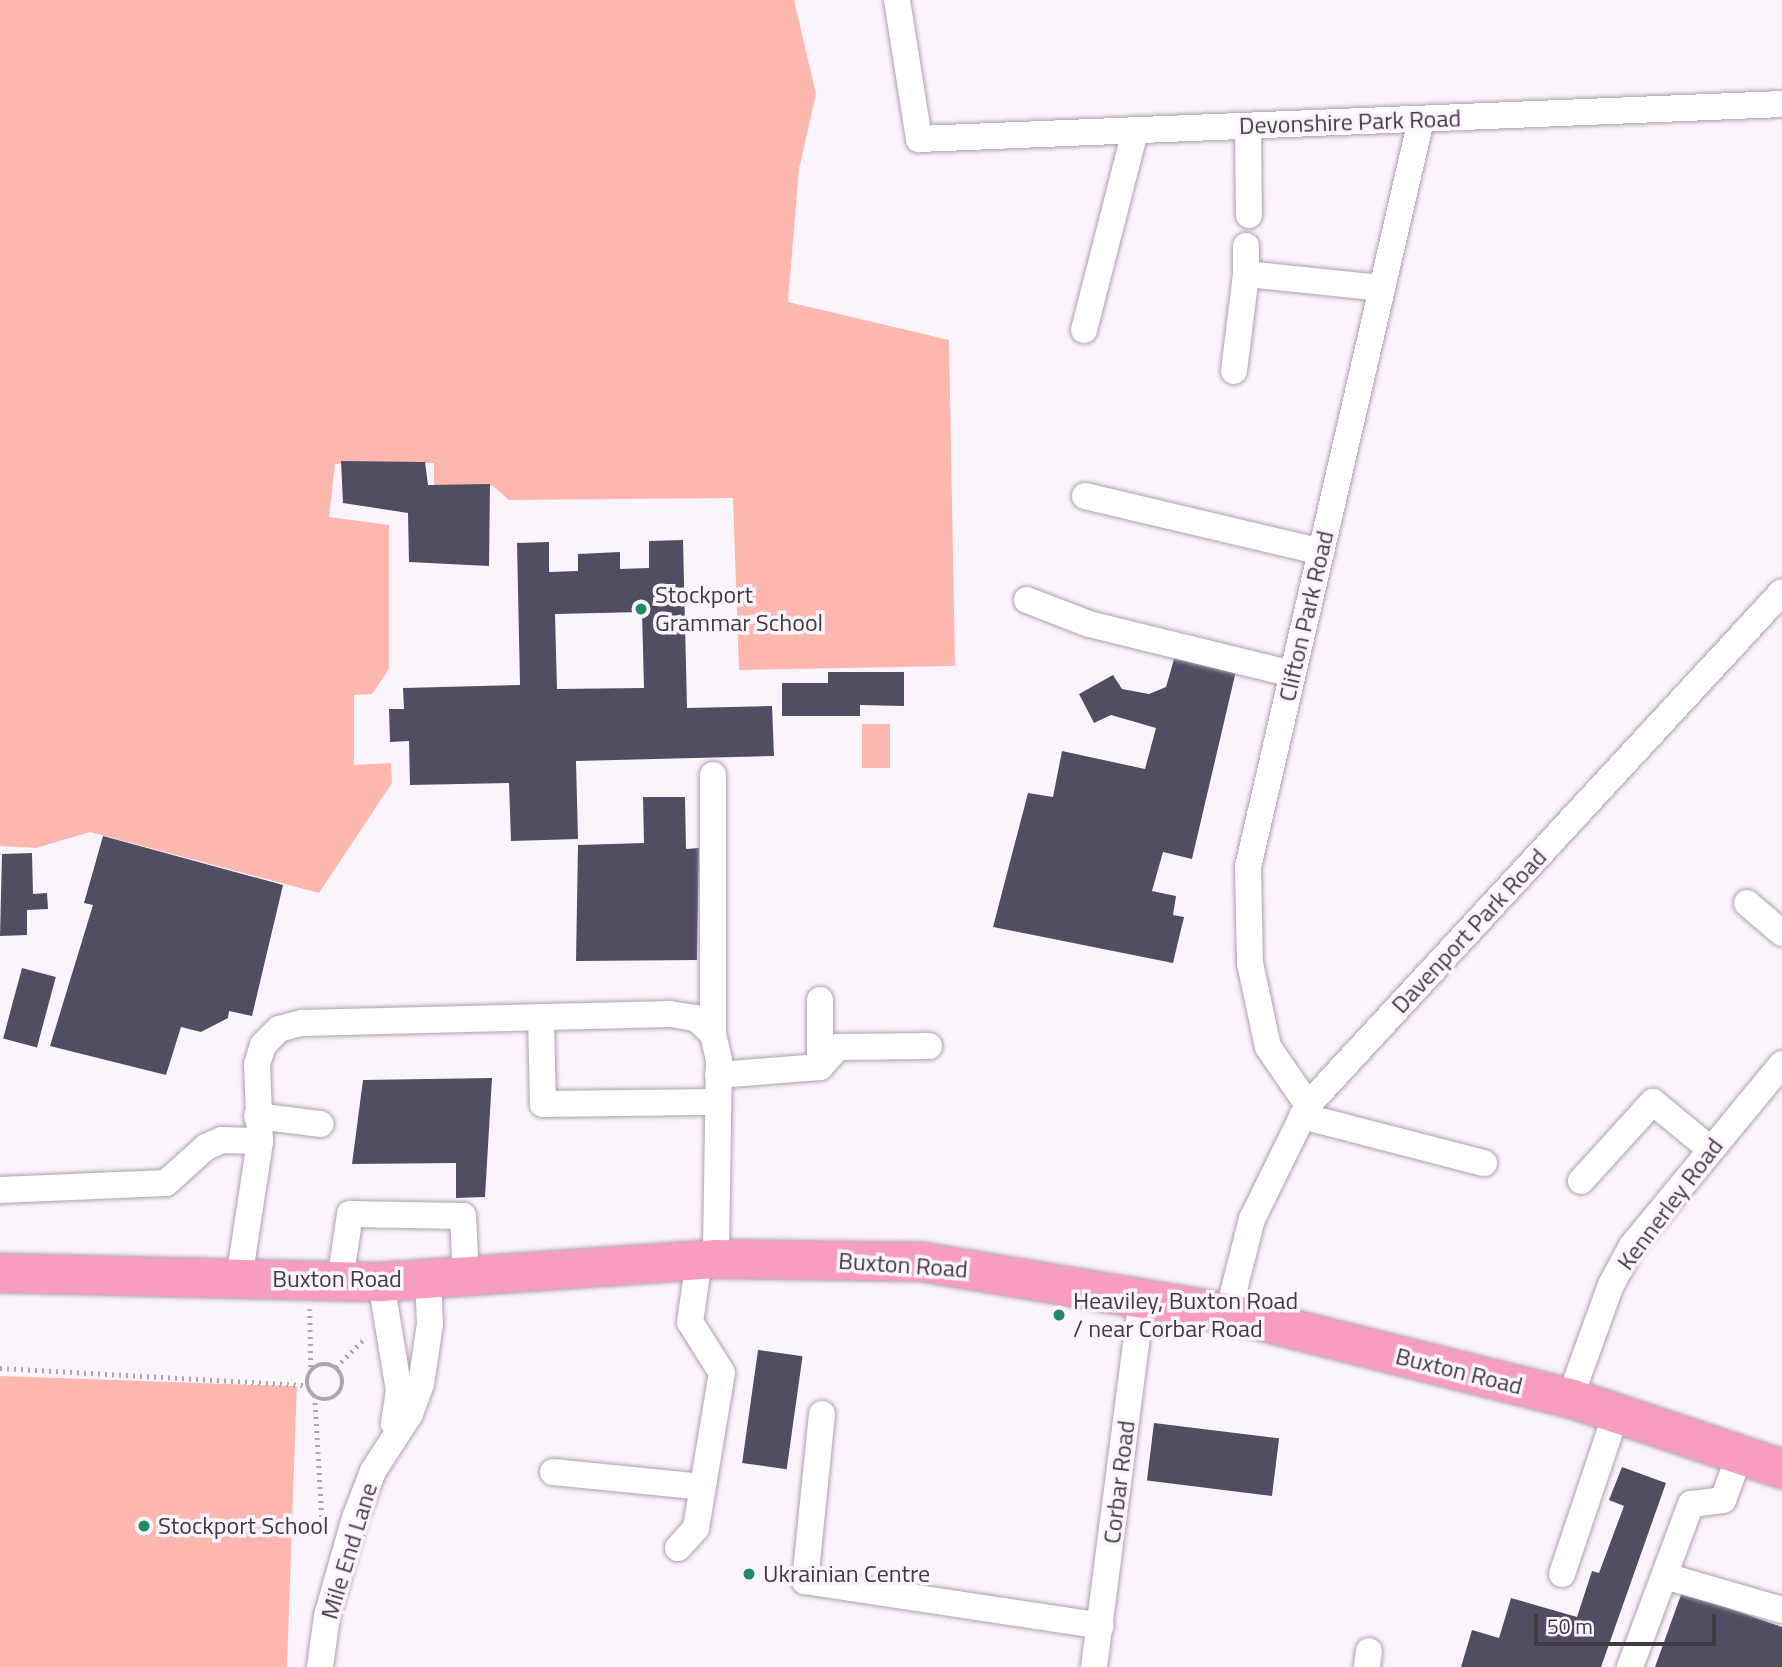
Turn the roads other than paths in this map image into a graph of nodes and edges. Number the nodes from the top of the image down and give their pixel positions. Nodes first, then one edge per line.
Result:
1 (897, 0) edge
2 (1782, 104) edge
3 (1420, 120) junction
4 (1248, 126) junction
5 (1135, 131) junction
6 (1249, 215) dead end
7 (1246, 246) dead end
8 (1246, 274) junction
9 (1382, 288) junction
10 (1084, 330) dead end
11 (1234, 371) dead end
12 (1085, 496) dead end
13 (1321, 551) junction
14 (1782, 592) edge
15 (1027, 600) dead end
16 (1292, 674) junction
17 (713, 775) dead end
18 (1747, 903) dead end
19 (1782, 933) edge
20 (820, 1000) dead end
21 (541, 1017) junction
22 (713, 1034) junction
23 (929, 1046) dead end
24 (1782, 1064) edge
25 (820, 1068) junction
26 (718, 1076) junction
27 (717, 1102) junction
28 (1305, 1110) junction
29 (320, 1124) dead end
30 (259, 1129) junction
31 (1711, 1150) junction
32 (1484, 1163) dead end
33 (1581, 1181) dead end
34 (0, 1190) edge
35 (708, 1259) junction
36 (0, 1273) edge
37 (466, 1277) junction
38 (428, 1278) junction
39 (239, 1279) junction
40 (325, 1280) junction
41 (381, 1282) junction
42 (1142, 1296) junction
43 (1228, 1312) junction
44 (1570, 1398) junction
45 (821, 1414) dead end
46 (1616, 1414) junction
47 (391, 1439) junction
48 (1740, 1454) junction
49 (1782, 1469) edge
50 (553, 1472) dead end
51 (702, 1487) junction
52 (678, 1548) dead end
53 (1562, 1574) dead end
54 (1665, 1576) junction
55 (1782, 1610) edge
56 (1101, 1626) junction
57 (320, 1667) edge
58 (1094, 1667) edge
59 (1630, 1667) edge

1 - 5 street, Devonshire Park Road
2 - 3 street, Devonshire Park Road
3 - 4 street, Devonshire Park Road
3 - 9 street, Clifton Park Road
4 - 5 street, Devonshire Park Road
4 - 6 street
5 - 10 street
7 - 8 street
8 - 9 street
8 - 11 street
9 - 13 street, Clifton Park Road
12 - 13 street
13 - 16 street, Clifton Park Road
14 - 28 street, Davenport Park Road
15 - 16 street
16 - 28 street, Clifton Park Road
17 - 22 street
18 - 19 street
20 - 25 street
21 - 22 street
21 - 27 street
21 - 30 street
22 - 26 street
23 - 25 street
24 - 31 street, Kennerley Road
25 - 26 street
26 - 27 street
27 - 35 street
28 - 32 street
28 - 43 street, Davenport Park Road
29 - 30 street
30 - 34 street
30 - 39 street
31 - 33 street
31 - 44 street, Kennerley Road
35 - 37 highway, Buxton Road
35 - 42 highway, Buxton Road
35 - 51 street
36 - 39 highway, Buxton Road
37 - 38 highway, Buxton Road
37 - 40 street
38 - 41 highway, Buxton Road
38 - 47 street, Mile End Lane
39 - 40 highway, Buxton Road
40 - 41 highway, Buxton Road
41 - 47 street, Mile End Lane
42 - 43 highway, Buxton Road
42 - 56 street, Corbar Road
43 - 44 highway, Buxton Road
44 - 46 highway, Buxton Road
45 - 56 street
46 - 48 highway, Buxton Road
46 - 53 street
47 - 57 street, Mile End Lane
48 - 49 highway, Buxton Road
48 - 54 street
50 - 51 street
51 - 52 street
54 - 55 street
54 - 59 street
56 - 58 street, Corbar Road

